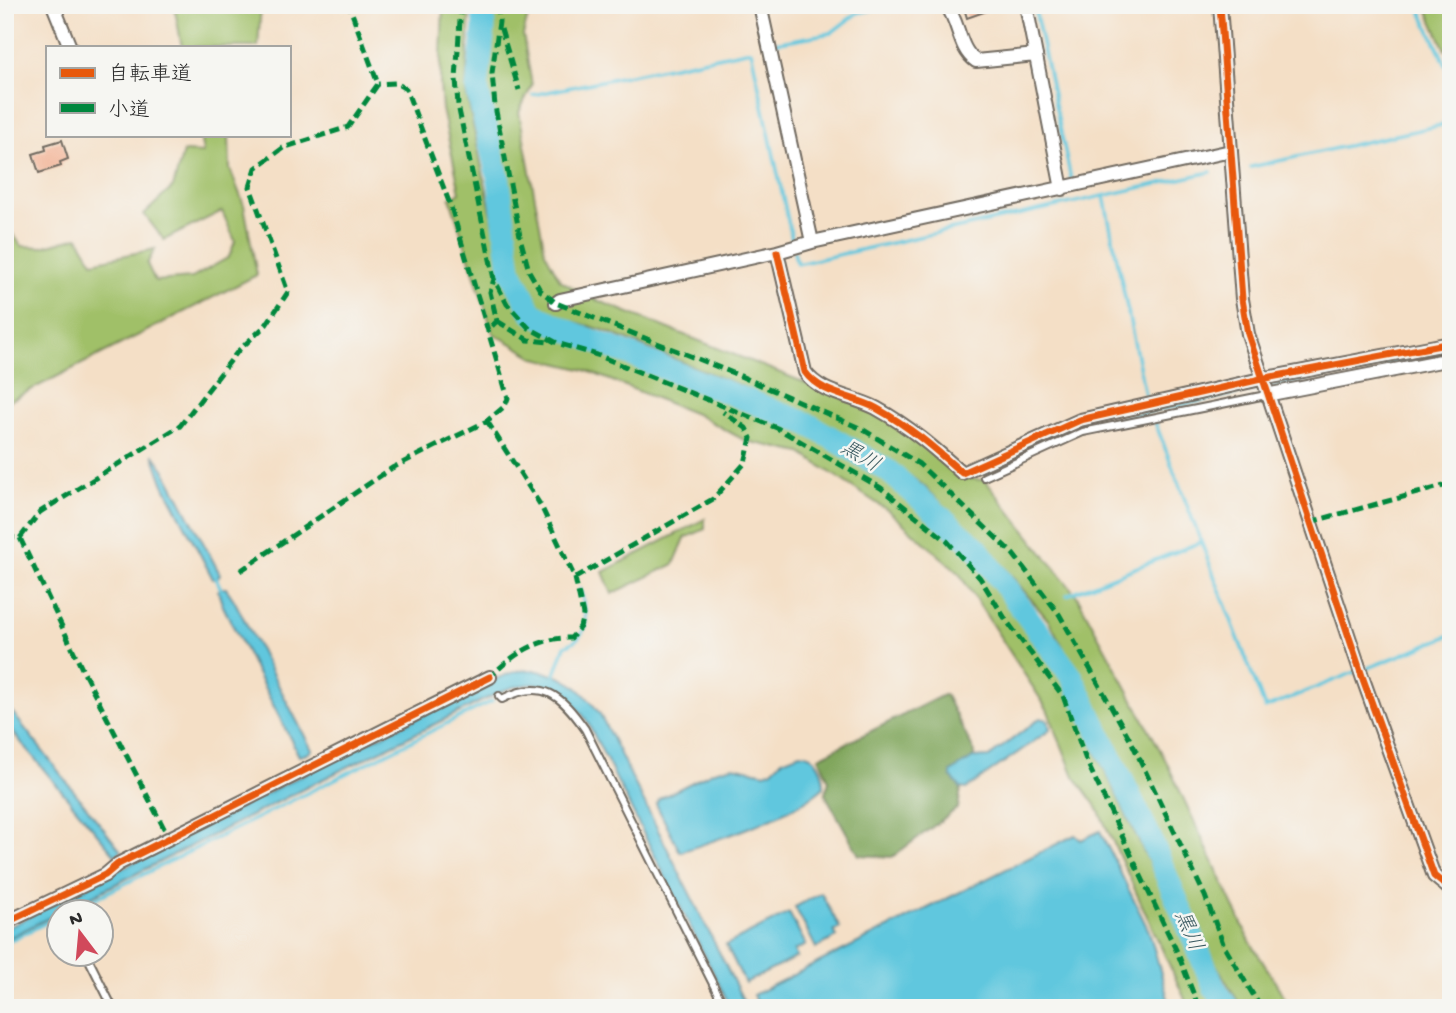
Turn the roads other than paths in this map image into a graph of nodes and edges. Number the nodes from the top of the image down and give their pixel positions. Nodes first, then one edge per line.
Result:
1 (53, 5) edge
2 (760, 5) edge
3 (946, 5) edge
4 (1026, 5) edge
5 (1220, 5) edge
6 (70, 46) edge
7 (1036, 55) junction
8 (1232, 162) junction
9 (1062, 189) junction
10 (812, 242) junction
11 (776, 252) junction
12 (556, 303) dead end
13 (1451, 343) edge
14 (1451, 359) edge
15 (1261, 379) junction
16 (1266, 395) junction
17 (984, 477) dead end
18 (490, 677) dead end
19 (499, 696) dead end
20 (1451, 890) edge
21 (5, 923) edge
22 (93, 968) edge
23 (113, 1008) edge
24 (725, 1008) edge

1 - 6 street
2 - 10 street
3 - 7 street
4 - 7 street
5 - 8 street
7 - 9 street
8 - 9 street
8 - 15 street
9 - 10 street
10 - 11 street
11 - 12 street
11 - 15 street
13 - 15 street
14 - 16 street
15 - 16 street
16 - 17 lane
16 - 20 street
18 - 21 street
19 - 24 lane
22 - 23 lane

